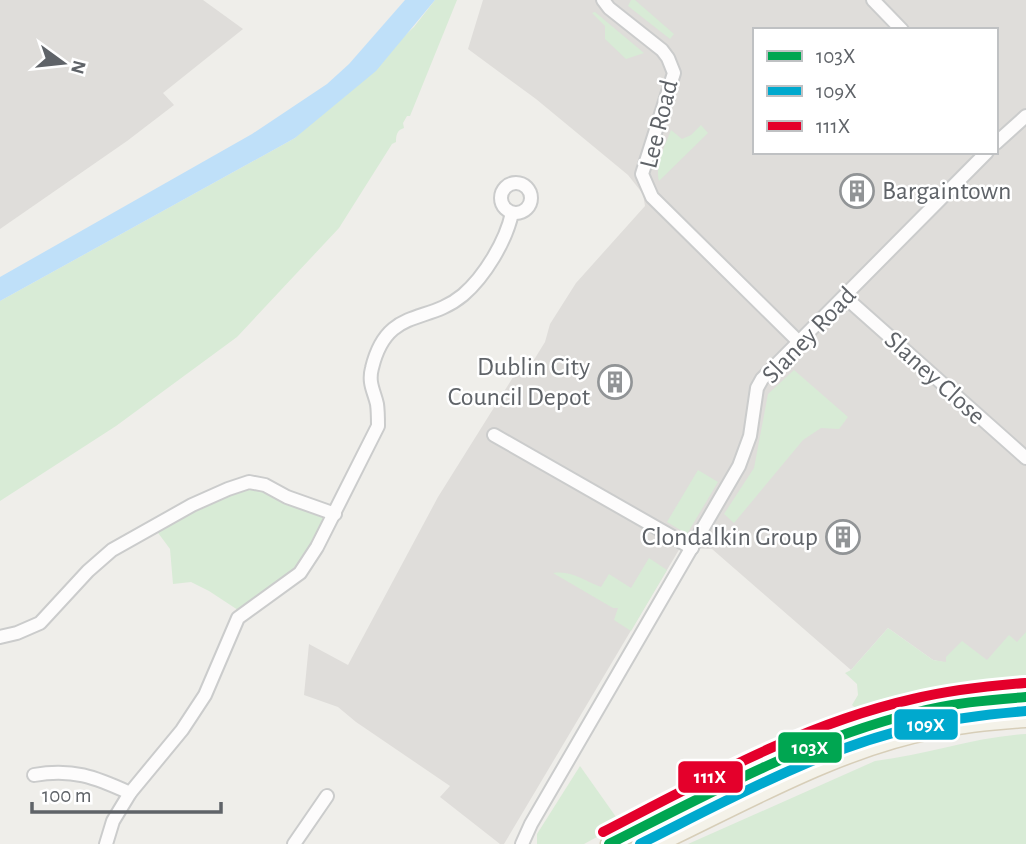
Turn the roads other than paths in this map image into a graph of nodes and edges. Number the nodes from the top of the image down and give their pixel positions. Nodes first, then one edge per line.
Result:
1 (603, 0) edge
2 (873, 0) edge
3 (900, 28) edge
4 (1026, 116) edge
5 (999, 135) edge
6 (985, 154) edge
7 (512, 213) dead end
8 (845, 297) junction
9 (799, 342) junction
10 (494, 435) dead end
11 (1026, 458) edge
12 (335, 514) junction
13 (692, 548) junction
14 (0, 637) edge
15 (1026, 697) edge
16 (1026, 719) edge
17 (34, 775) dead end
18 (130, 793) junction
19 (327, 796) dead end
20 (106, 844) edge
21 (295, 844) edge
22 (522, 844) edge
23 (609, 844) edge
24 (657, 844) edge

1 - 9 street, Lee Road
2 - 3 street
4 - 5 street
6 - 8 street, Slaney Road
7 - 12 street
8 - 9 street, Slaney Road
8 - 11 street, Slaney Close
9 - 13 street, Slaney Road
10 - 13 street
12 - 14 street
12 - 18 street
13 - 22 street, Slaney Road
15 - 23 main road
16 - 24 main road
17 - 18 street
18 - 20 street
19 - 21 street

